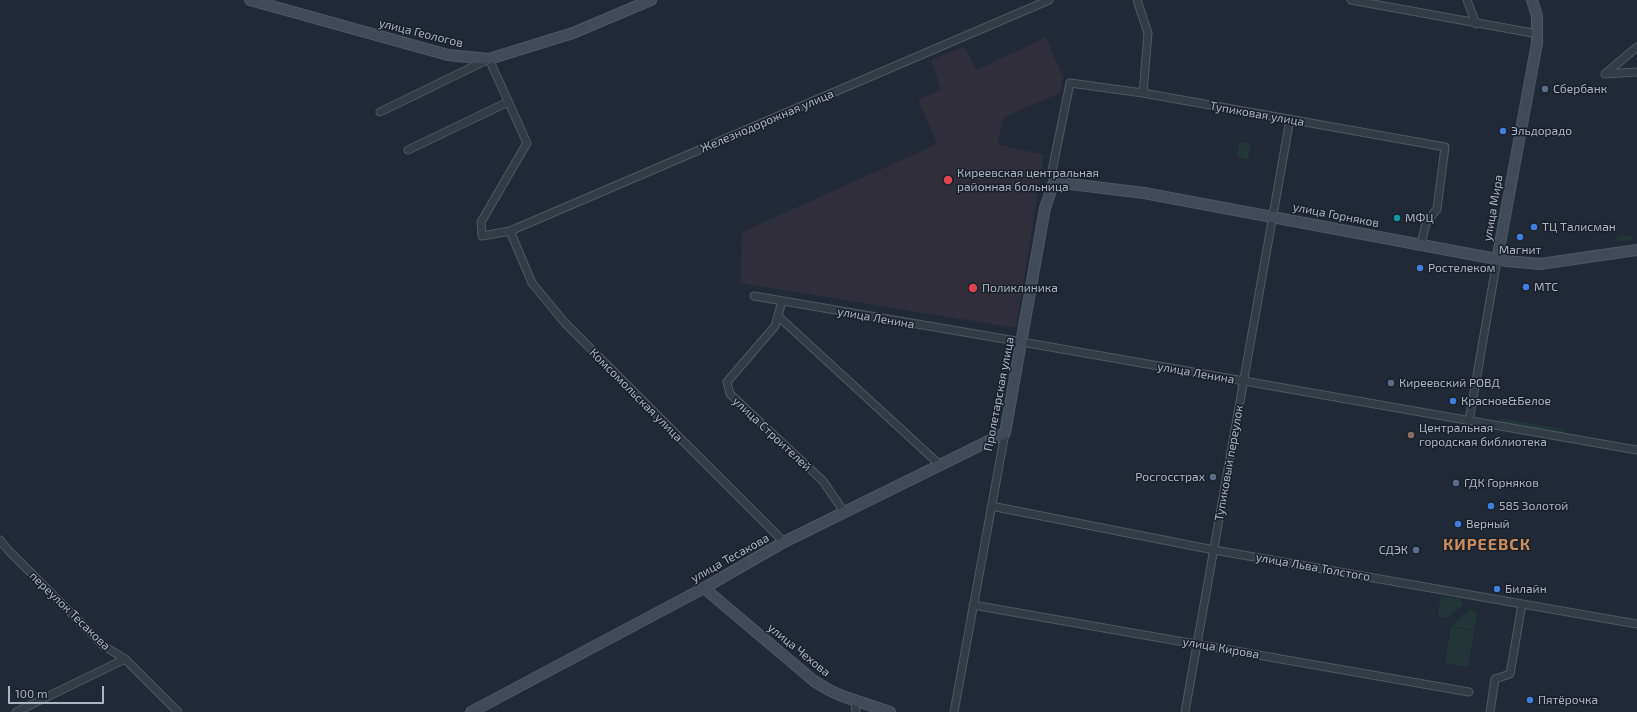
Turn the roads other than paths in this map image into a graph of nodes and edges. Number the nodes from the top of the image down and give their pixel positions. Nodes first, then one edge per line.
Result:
1 (250, 0) edge
2 (651, 0) edge
3 (1050, 0) edge
4 (1137, 0) edge
5 (1351, 0) edge
6 (1467, 0) edge
7 (1532, 0) edge
8 (1476, 24) junction
9 (1538, 34) junction
10 (1637, 47) edge
11 (489, 59) junction
12 (1637, 72) edge
13 (1070, 83) joint
14 (1143, 94) junction
15 (508, 102) junction
16 (380, 112) dead end
17 (1290, 120) junction
18 (408, 150) dead end
19 (1054, 182) junction
20 (1274, 216) junction
21 (510, 231) junction
22 (1421, 245) junction
23 (1637, 250) edge
24 (1497, 260) junction
25 (754, 296) dead end
26 (782, 301) junction
27 (779, 317) junction
28 (1022, 342) junction
29 (1244, 381) junction
30 (1469, 421) junction
31 (1005, 433) junction
32 (1637, 450) edge
33 (940, 465) junction
34 (991, 506) junction
35 (844, 512) junction
36 (0, 540) edge
37 (784, 542) junction
38 (1214, 550) junction
39 (704, 588) junction
40 (1522, 604) junction
41 (973, 605) junction
42 (1637, 624) edge
43 (1197, 643) junction
44 (125, 659) junction
45 (1469, 692) dead end
46 (855, 701) junction
47 (175, 711) edge
48 (16, 712) edge
49 (471, 712) edge
50 (856, 712) edge
51 (890, 712) edge
52 (954, 712) edge
53 (1184, 712) edge
54 (1490, 712) edge

1 - 11 main road, улица Геологов
2 - 11 main road, улица Геологов
3 - 21 street, Железнодорожная улица
4 - 14 street
5 - 8 street
6 - 8 street
7 - 9 main road, улица Мира
8 - 9 street
9 - 24 main road, улица Мира
10 - 12 street
11 - 15 street
11 - 16 street
13 - 14 street, Тупиковая улица
13 - 19 street, Пролетарская улица
14 - 17 street, Тупиковая улица
15 - 18 street
15 - 21 street, Железнодорожная улица
17 - 20 street, Тупиковый переулок
17 - 22 street, Тупиковая улица
19 - 20 main road, улица Горняков
19 - 28 main road, Пролетарская улица
20 - 22 main road, улица Горняков
20 - 29 street, Тупиковый переулок
21 - 37 street, Комсомольская улица
22 - 24 main road, улица Горняков
23 - 24 main road, улица Горняков
24 - 30 street, улица Мира
25 - 26 street, улица Ленина
26 - 27 street, улица Строителей
26 - 28 street, улица Ленина
27 - 33 street
27 - 35 street, улица Строителей
28 - 29 street, улица Ленина
28 - 31 main road, Пролетарская улица
29 - 30 street, улица Ленина
29 - 38 street, Тупиковый переулок
30 - 32 street, улица Ленина
31 - 33 main road, улица Тесакова
31 - 34 street, Пролетарская улица
33 - 35 main road, улица Тесакова
34 - 38 street, улица Льва Толстого
34 - 41 street, Пролетарская улица
35 - 37 main road, улица Тесакова
36 - 44 street, переулок Тесакова
37 - 39 main road, улица Тесакова
38 - 40 street, улица Льва Толстого
38 - 43 street, Тупиковый переулок
39 - 46 main road, улица Чехова
39 - 49 main road, улица Тесакова
40 - 42 street, улица Льва Толстого
40 - 54 street
41 - 43 street, улица Кирова
41 - 52 street, Пролетарская улица
43 - 45 street, улица Кирова
43 - 53 street, Тупиковый переулок
44 - 47 street, переулок Тесакова
44 - 48 street
46 - 50 street
46 - 51 main road, улица Чехова

